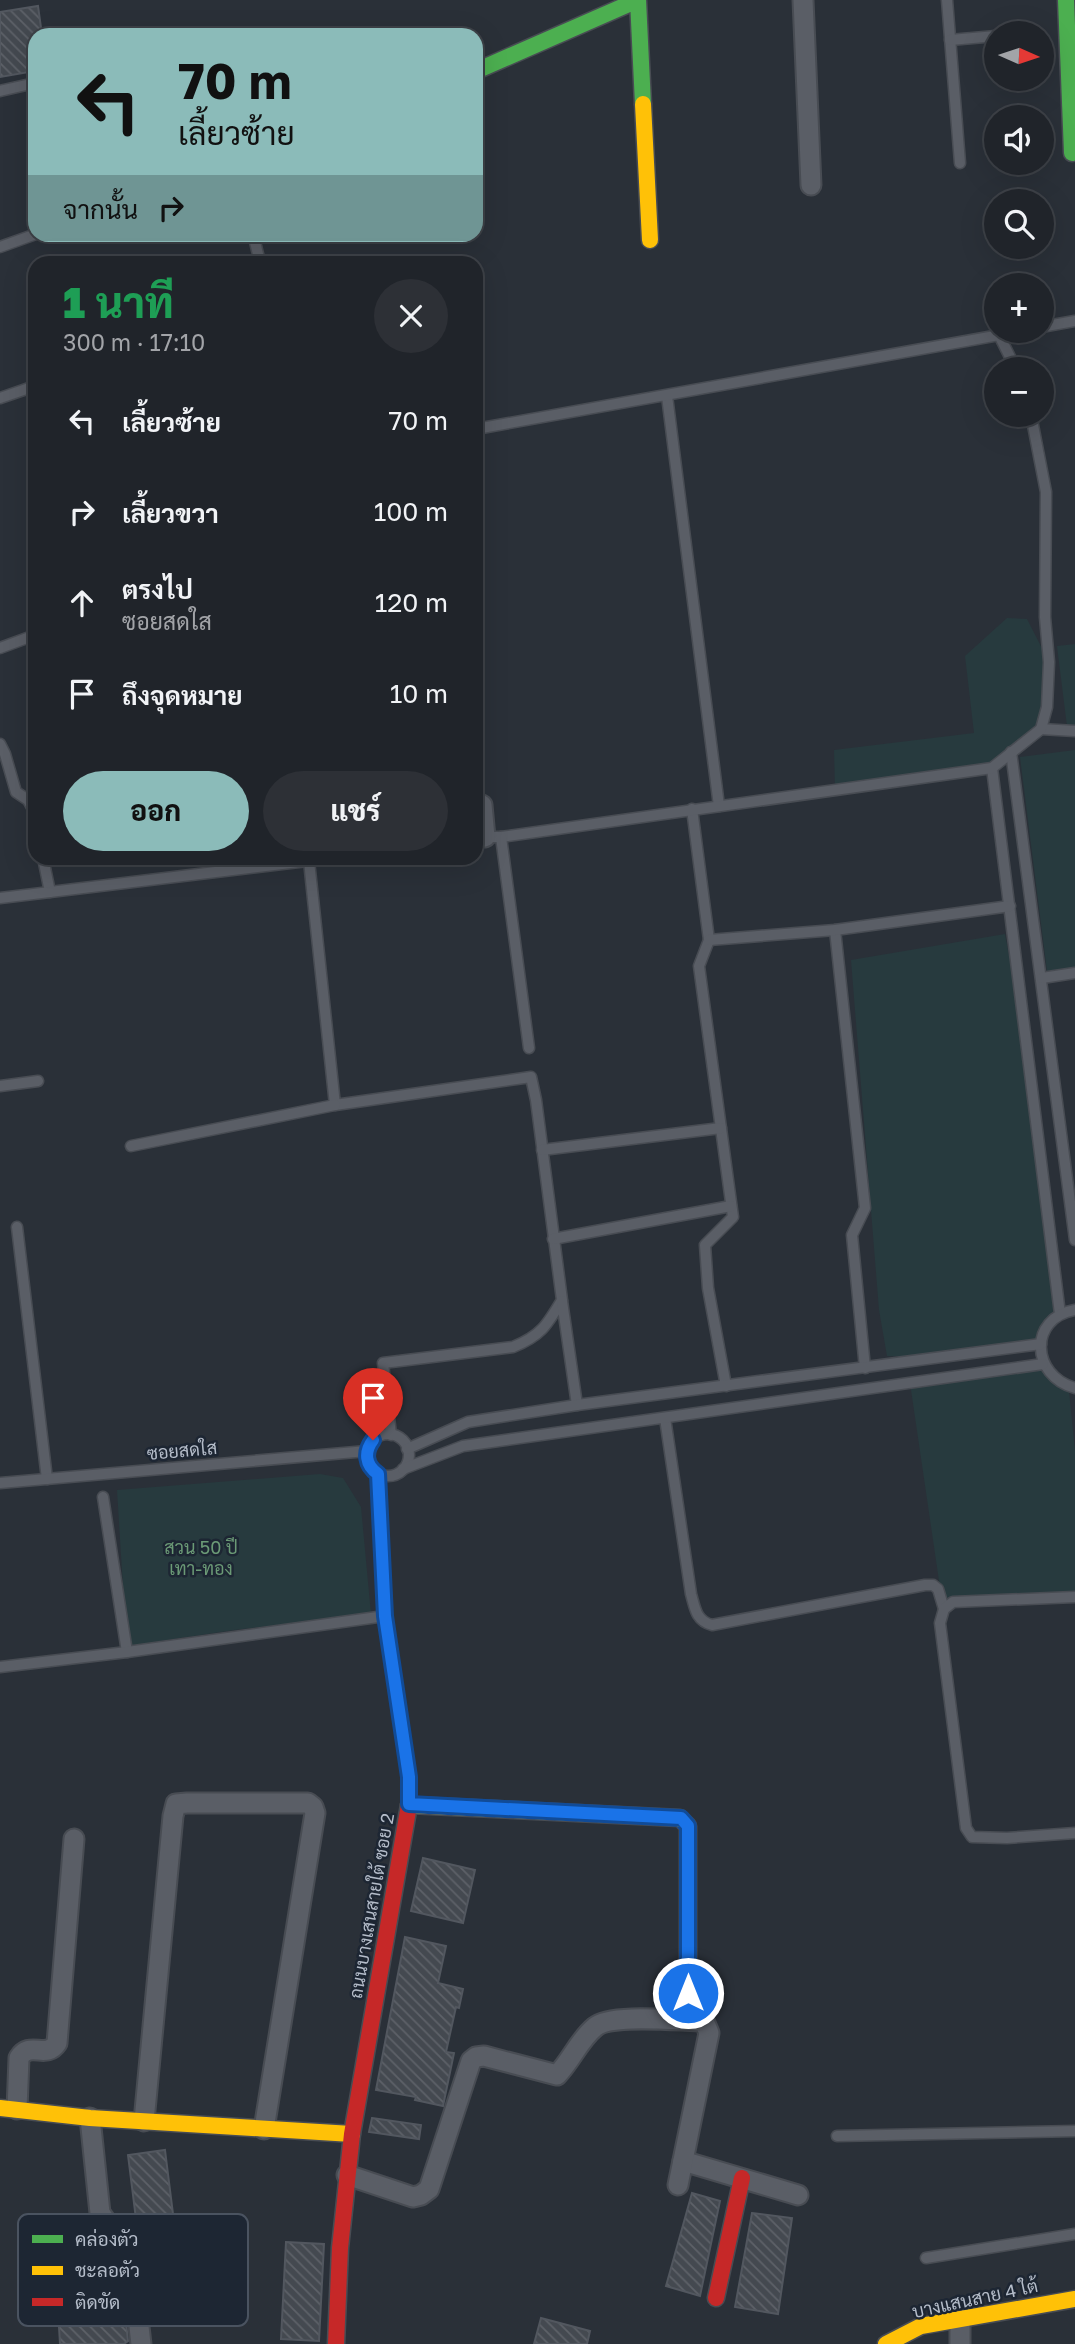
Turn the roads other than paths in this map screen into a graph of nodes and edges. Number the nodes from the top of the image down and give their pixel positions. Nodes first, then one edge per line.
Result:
1 (803, 0) edge
2 (947, 0) edge
3 (1066, 0) edge
4 (984, 37) edge
5 (950, 40) junction
6 (483, 68) edge
7 (28, 85) edge
8 (0, 91) edge
9 (1072, 153) dead end
10 (960, 163) dead end
11 (811, 185) dead end
12 (28, 237) edge
13 (650, 240) dead end
14 (0, 247) edge
15 (1075, 321) edge
16 (1054, 325) edge
17 (984, 338) edge
18 (28, 388) edge
19 (667, 396) junction
20 (0, 398) edge
21 (1033, 427) edge
22 (483, 428) edge
23 (28, 638) edge
24 (0, 648) edge
25 (1041, 729) junction
26 (1075, 731) edge
27 (0, 744) edge
28 (1011, 752) junction
29 (992, 768) junction
30 (28, 800) edge
31 (719, 806) junction
32 (692, 809) junction
33 (483, 811) edge
34 (487, 837) edge
35 (44, 865) edge
36 (276, 865) edge
37 (309, 865) edge
38 (50, 892) junction
39 (0, 898) edge
40 (1010, 906) junction
41 (835, 930) junction
42 (709, 940) junction
43 (1075, 973) edge
44 (1042, 978) junction
45 (529, 1048) dead end
46 (38, 1081) dead end
47 (0, 1086) edge
48 (335, 1105) junction
49 (721, 1128) junction
50 (131, 1146) dead end
51 (542, 1150) junction
52 (731, 1206) junction
53 (17, 1227) dead end
54 (553, 1238) junction
55 (1075, 1240) edge
56 (562, 1300) junction
57 (1075, 1310) edge
58 (1060, 1314) junction
59 (1041, 1344) junction
60 (1044, 1364) junction
61 (865, 1367) junction
62 (726, 1386) junction
63 (1075, 1388) edge
64 (577, 1405) junction
65 (665, 1418) junction
66 (391, 1435) junction
67 (407, 1449) junction
68 (367, 1451) junction
69 (403, 1469) junction
70 (378, 1474) junction
71 (47, 1479) junction
72 (0, 1483) edge
73 (103, 1497) dead end
74 (1075, 1597) edge
75 (944, 1609) junction
76 (385, 1616) junction
77 (127, 1652) junction
78 (0, 1667) edge
79 (409, 1804) junction
80 (1075, 1833) edge
81 (74, 1839) dead end
82 (688, 2021) junction
83 (8, 2109) edge
84 (90, 2118) junction
85 (144, 2122) junction
86 (264, 2129) junction
87 (1075, 2131) edge
88 (352, 2134) junction
89 (837, 2136) dead end
90 (683, 2161) junction
91 (347, 2175) junction
92 (742, 2178) junction
93 (678, 2185) dead end
94 (798, 2194) dead end
95 (101, 2214) edge
96 (1074, 2237) edge
97 (926, 2258) dead end
98 (716, 2298) dead end
99 (1075, 2299) edge
100 (960, 2319) junction
101 (139, 2326) edge
102 (141, 2344) edge
103 (336, 2344) edge
104 (886, 2344) edge
105 (960, 2344) edge

1 - 11 street
2 - 5 lane
3 - 9 street
4 - 5 lane
5 - 10 lane
6 - 13 street
7 - 8 lane
12 - 14 lane
15 - 16 lane
17 - 19 lane
18 - 20 lane
19 - 22 lane
19 - 31 lane
21 - 25 lane
23 - 24 lane
25 - 26 lane
25 - 28 lane
27 - 30 lane
28 - 29 lane
28 - 44 lane
29 - 31 lane
29 - 40 lane
31 - 32 lane
32 - 34 lane
32 - 42 lane
33 - 34 street
34 - 45 lane
35 - 38 lane
36 - 38 lane
37 - 48 lane
38 - 39 lane
40 - 41 lane
40 - 58 lane
41 - 42 lane
41 - 61 lane
42 - 49 lane
43 - 44 lane
44 - 55 lane
46 - 47 lane
48 - 50 lane
48 - 51 lane
49 - 51 lane
49 - 52 lane
51 - 54 lane
52 - 54 lane
52 - 62 lane
53 - 71 lane
54 - 56 lane
56 - 64 lane
56 - 66 lane
57 - 58 lane
58 - 59 lane
59 - 60 lane
59 - 61 lane
60 - 63 lane
60 - 65 lane
61 - 62 lane
62 - 64 lane
64 - 67 lane
65 - 69 lane
65 - 75 lane
66 - 67 lane
66 - 68 lane, ซอยสดใส
67 - 69 lane
68 - 70 lane
68 - 71 lane, ซอยสดใส
69 - 70 lane
70 - 76 lane, ถนนบางเสนสายใต้ ซอย 2
71 - 72 lane, ซอยสดใส
73 - 77 lane
74 - 75 lane
75 - 80 lane
76 - 77 lane
76 - 79 lane, ถนนบางเสนสายใต้ ซอย 2
77 - 78 lane
79 - 82 street
79 - 88 street, ถนนบางเสนสายใต้ ซอย 2
81 - 83 street
82 - 90 street
82 - 91 street
83 - 84 street
84 - 85 street
84 - 95 street
85 - 86 street
85 - 86 street
86 - 88 street
87 - 89 lane
88 - 91 street, ถนนบางเสนสายใต้ ซอย 2
90 - 92 street
90 - 93 street
91 - 103 street, ถนนบางเสนสายใต้ ซอย 2
92 - 94 street
92 - 98 street
96 - 97 lane
99 - 100 street, บางแสนสาย 4 ใต้
100 - 104 street, บางแสนสาย 4 ใต้
100 - 105 street
101 - 102 street

